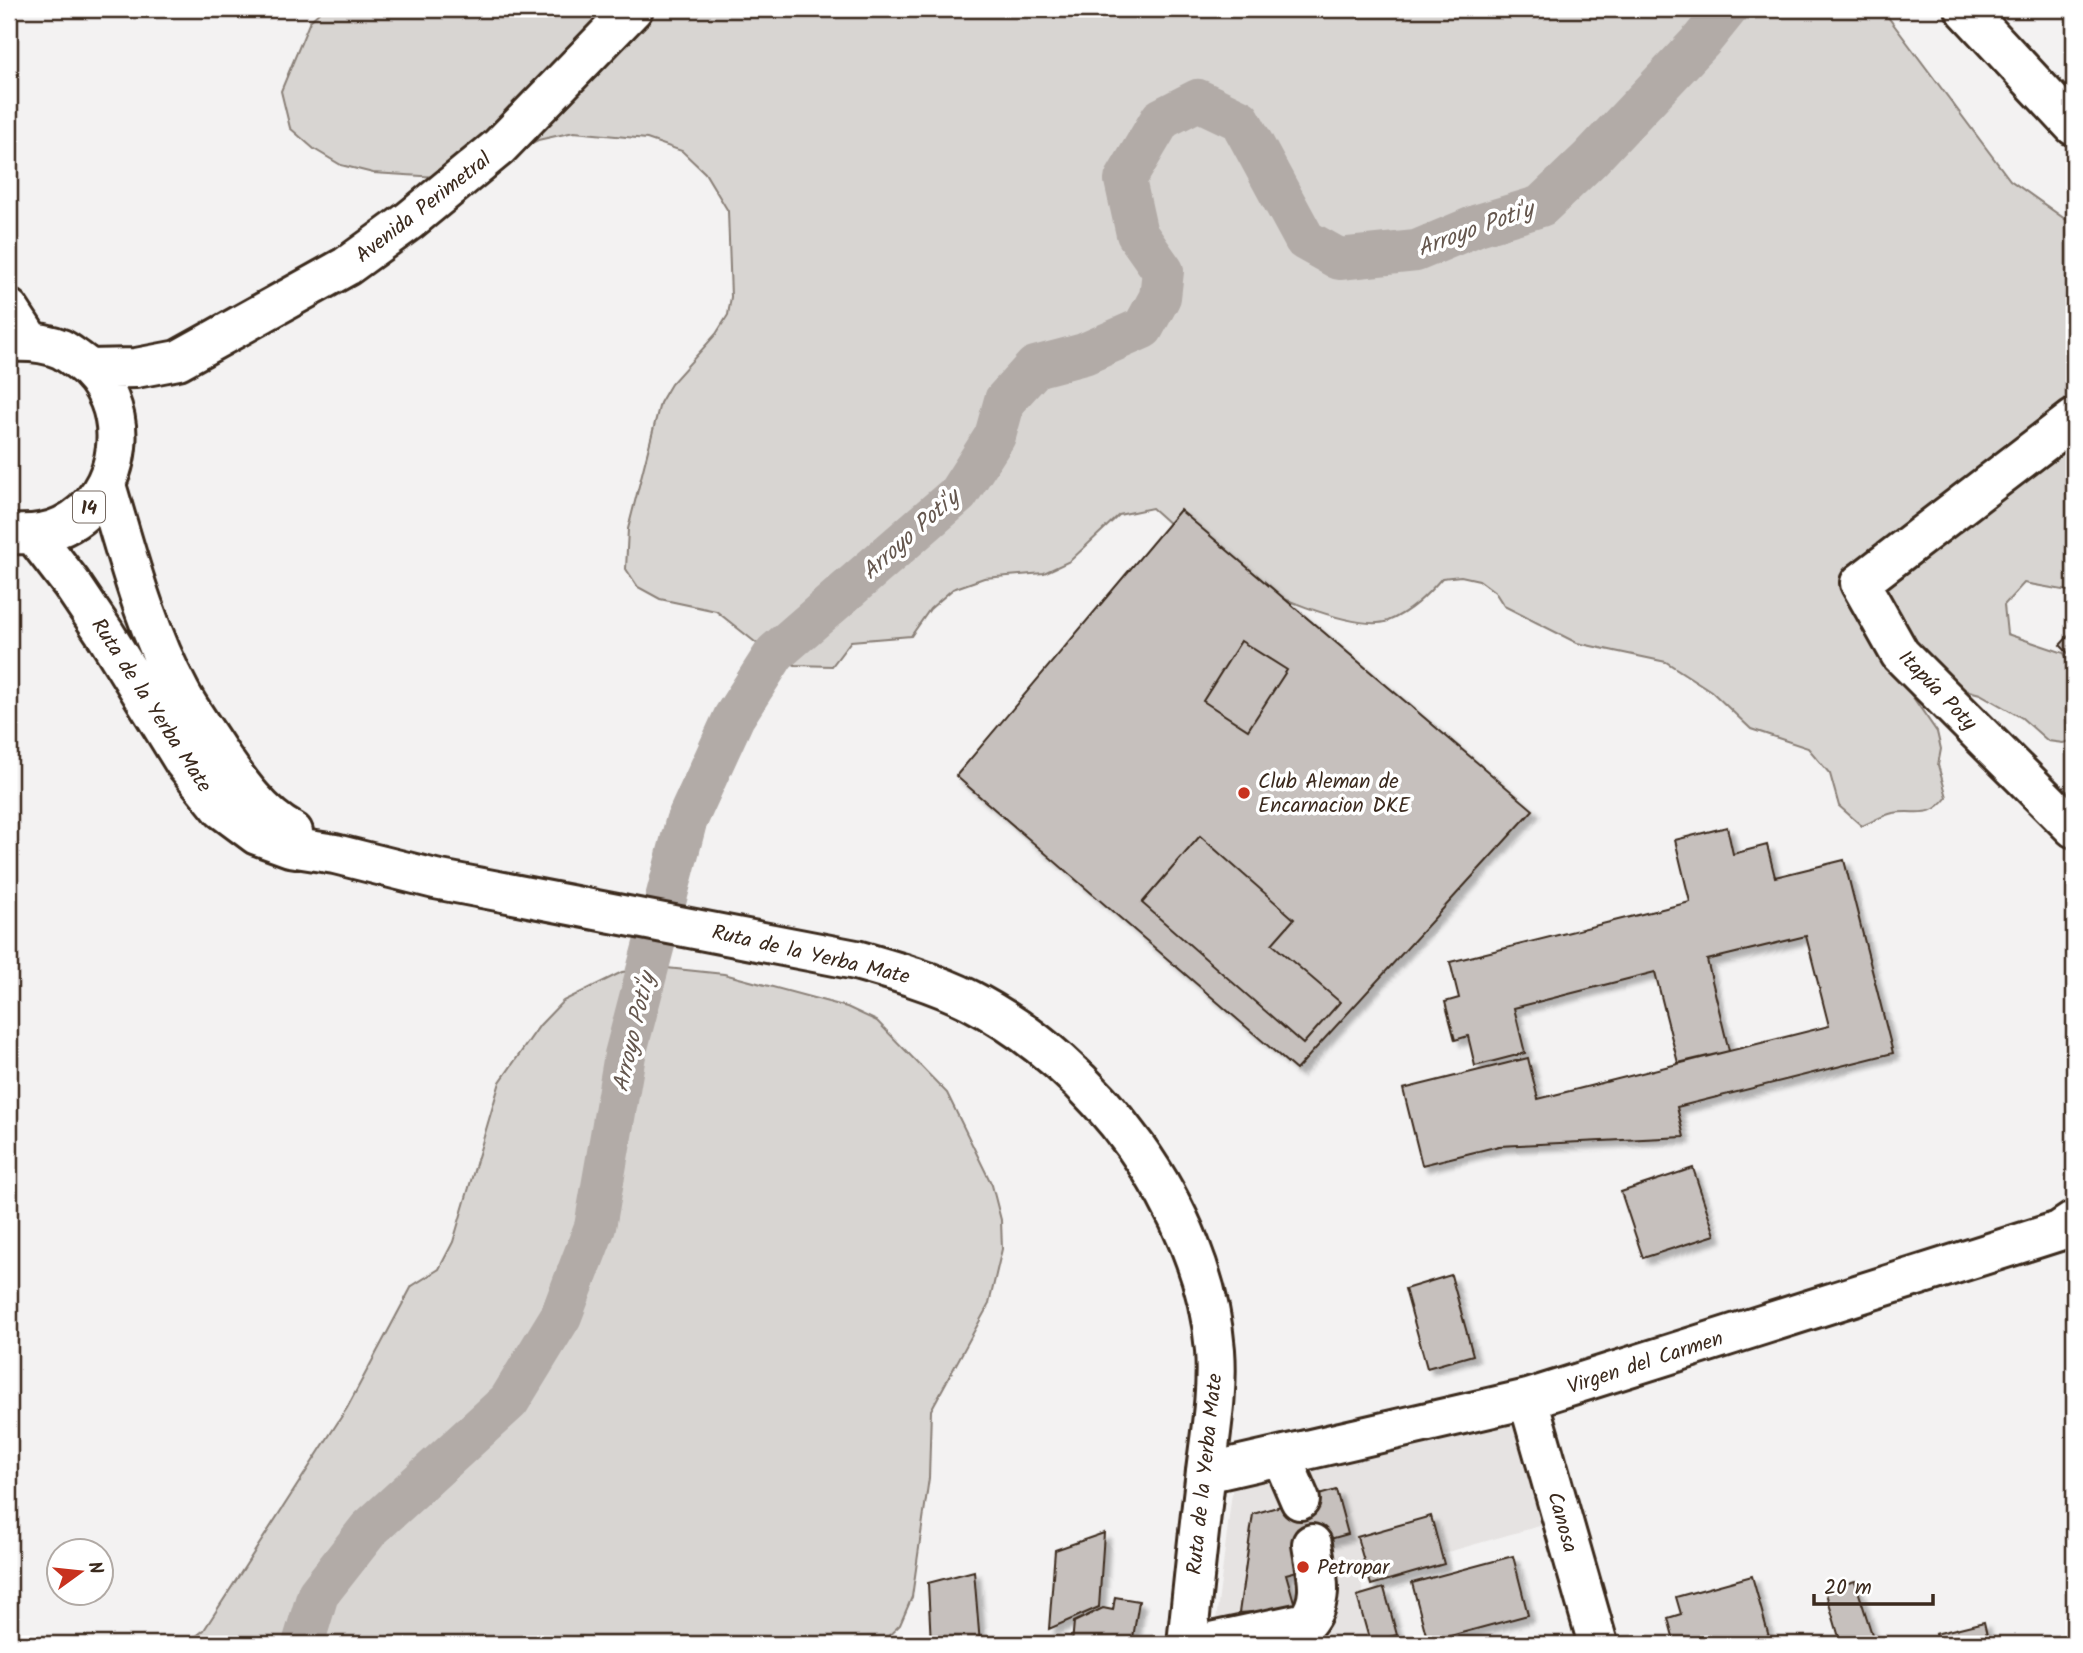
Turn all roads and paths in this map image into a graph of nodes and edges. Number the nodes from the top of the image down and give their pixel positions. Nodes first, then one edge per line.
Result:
1 (633, 9) edge
2 (1973, 18) edge
3 (2074, 126) edge
4 (9, 309) edge
5 (19, 341) edge
6 (177, 360) junction
7 (89, 369) junction
8 (2074, 419) edge
9 (118, 426) junction
10 (106, 485) junction
11 (22, 534) edge
12 (2074, 828) edge
13 (335, 854) junction
14 (2074, 1221) edge
15 (1528, 1399) junction
16 (1281, 1456) junction
17 (1206, 1473) junction
18 (1300, 1500) dead end
19 (1312, 1544) dead end
20 (1186, 1644) edge
21 (1202, 1644) edge
22 (1598, 1644) edge

1 - 6 main road, Avenida Perimetral
2 - 3 main road
4 - 5 main road, 14
5 - 7 main road, 14
6 - 7 main road, Avenida Perimetral
6 - 9 main road, Avenida Perimetral
7 - 9 main road, 14
8 - 12 main road, Itapúa Poty
9 - 10 main road, 14
10 - 11 main road, 14
10 - 13 main road, Ruta de la Yerba Mate / 14
11 - 13 main road, Ruta de la Yerba Mate / 14
13 - 17 main road, Ruta de la Yerba Mate / 14
14 - 15 main road, Virgen del Carmen
15 - 16 main road, Virgen del Carmen
15 - 22 main road, Canosa
16 - 17 main road, Virgen del Carmen
16 - 18 main road
17 - 20 main road, Ruta de la Yerba Mate / 14
19 - 21 main road

